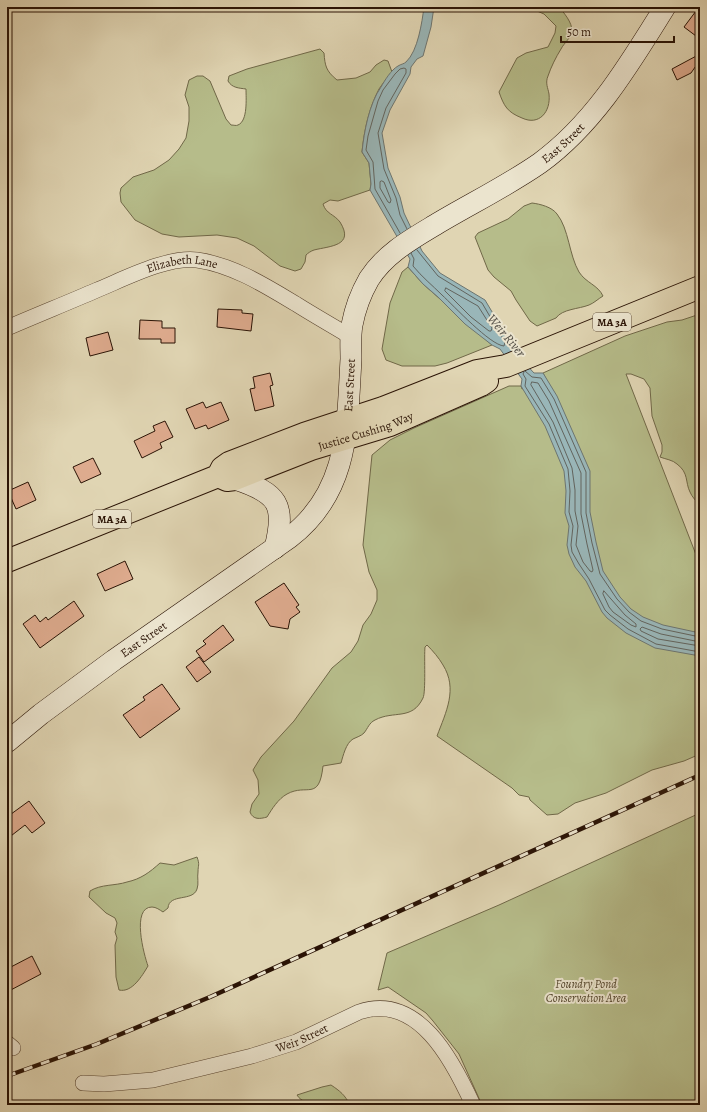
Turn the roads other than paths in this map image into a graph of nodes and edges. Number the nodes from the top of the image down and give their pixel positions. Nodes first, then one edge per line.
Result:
1 (665, 7) edge
2 (700, 287) edge
3 (7, 328) edge
4 (351, 337) junction
5 (346, 429) junction
6 (227, 478) junction
7 (275, 548) junction
8 (7, 561) edge
9 (7, 742) edge
10 (83, 1084) dead end
11 (473, 1105) edge

1 - 4 main road, East Street
2 - 5 main road, Justice Cushing Way / MA 3A
3 - 4 street, Elizabeth Lane
4 - 5 main road, East Street
5 - 6 main road, Justice Cushing Way / MA 3A
5 - 7 main road, East Street
6 - 7 main road
6 - 8 main road, Justice Cushing Way / MA 3A
7 - 9 main road, East Street
10 - 11 street, Weir Street

